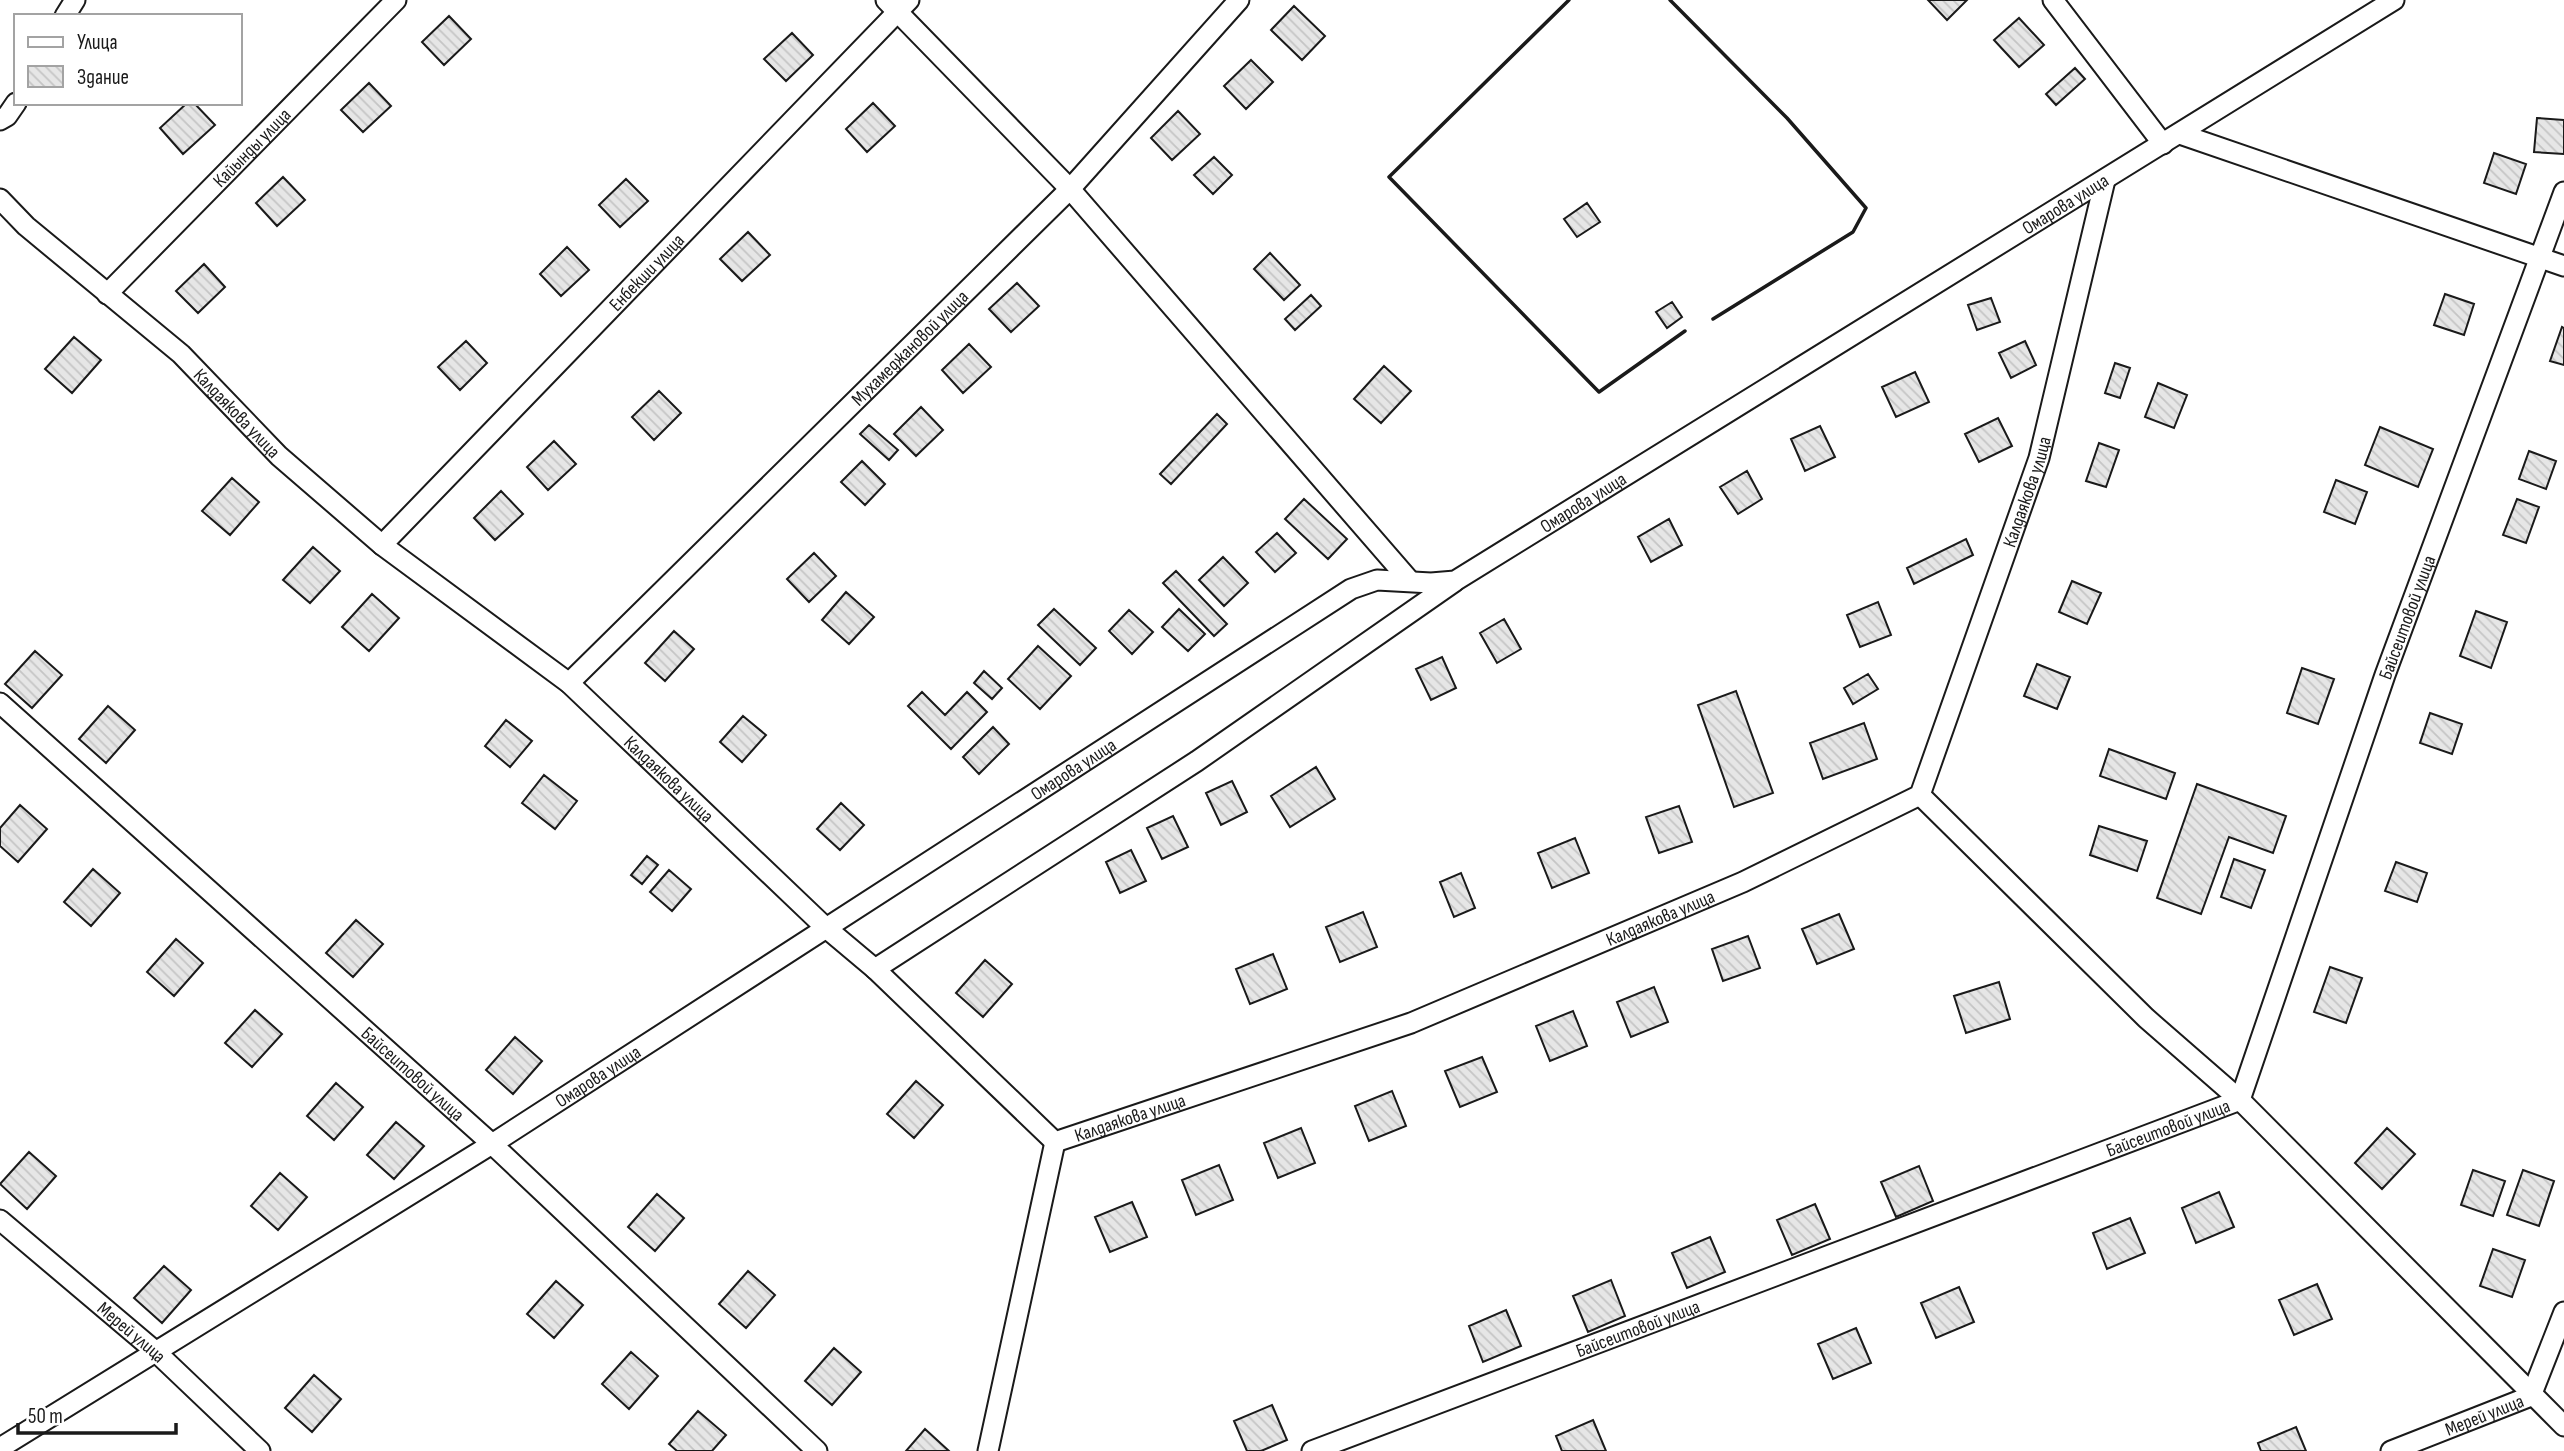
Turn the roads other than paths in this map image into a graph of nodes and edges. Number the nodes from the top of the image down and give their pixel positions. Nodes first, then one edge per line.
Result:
1 (396, 0) edge
2 (1239, 0) edge
3 (2053, 0) edge
4 (2394, 0) edge
5 (898, 4) edge
6 (14, 105) edge
7 (0, 120) edge
8 (2172, 139) junction
9 (2105, 180) junction
10 (1070, 189) junction
11 (2564, 192) edge
12 (0, 199) edge
13 (2540, 257) junction
14 (2564, 266) edge
15 (107, 294) junction
16 (382, 545) junction
17 (1410, 581) junction
18 (1455, 582) junction
19 (569, 683) junction
20 (0, 704) edge
21 (1920, 795) junction
22 (825, 927) junction
23 (875, 969) junction
24 (2240, 1100) junction
25 (1055, 1142) junction
26 (492, 1144) junction
27 (0, 1220) edge
28 (2564, 1312) edge
29 (155, 1350) junction
30 (2531, 1396) junction
31 (2564, 1426) edge
32 (0, 1448) edge
33 (260, 1451) edge
34 (817, 1451) edge
35 (988, 1451) edge
36 (1312, 1451) edge
37 (2390, 1451) edge

1 - 15 street, Кайынды улица
2 - 10 street, Мухамеджановой улица
3 - 8 street
4 - 8 street, Омарова улица
5 - 10 street
5 - 16 street, Енбекши улица
6 - 7 street
8 - 9 street, Омарова улица
8 - 13 street
9 - 18 street, Омарова улица
9 - 21 street, Калдаякова улица
10 - 17 street
10 - 19 street, Мухамеджановой улица
11 - 13 street, Байсеитовой улица
12 - 15 street, Калдаякова улица
13 - 14 street
13 - 24 street, Байсеитовой улица
15 - 16 street, Калдаякова улица
16 - 19 street, Калдаякова улица
17 - 18 street, Омарова улица
17 - 22 street, Омарова улица
18 - 23 street
19 - 22 street, Калдаякова улица
20 - 26 street, Байсеитовой улица
21 - 24 street
21 - 25 street, Калдаякова улица
22 - 23 street, Калдаякова улица
22 - 26 street, Омарова улица
23 - 25 street, Калдаякова улица
24 - 30 street
24 - 36 street, Байсеитовой улица
25 - 35 street
26 - 29 street, Омарова улица
26 - 34 street, Байсеитовой улица
27 - 29 street, Мерей улица
28 - 30 street, Мерей улица
29 - 32 street, Омарова улица
29 - 33 street, Мерей улица
30 - 31 street
30 - 37 street, Мерей улица

